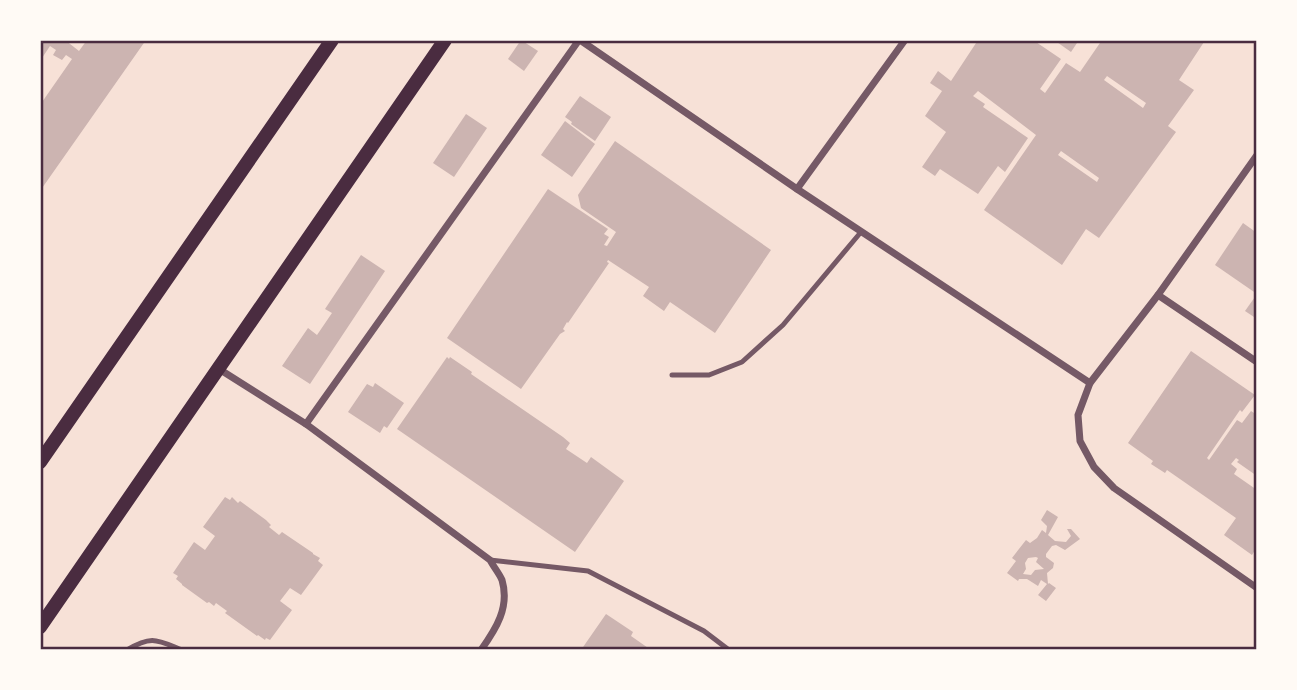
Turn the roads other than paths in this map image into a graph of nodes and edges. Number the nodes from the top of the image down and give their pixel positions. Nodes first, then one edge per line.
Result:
1 (331, 40) edge
2 (445, 40) edge
3 (580, 40) edge
4 (905, 40) edge
5 (1257, 155) edge
6 (797, 189) junction
7 (861, 232) junction
8 (1158, 295) junction
9 (1257, 362) edge
10 (219, 369) junction
11 (672, 375) dead end
12 (1090, 383) junction
13 (306, 424) junction
14 (40, 462) edge
15 (490, 560) junction
16 (1257, 587) edge
17 (40, 627) edge
18 (127, 650) edge
19 (182, 650) edge
20 (481, 650) edge
21 (729, 650) edge

1 - 14 main road
2 - 10 main road
3 - 6 street
3 - 13 street
4 - 6 street
5 - 8 street
6 - 7 street
7 - 11 lane
7 - 12 street
8 - 9 street
8 - 12 street
10 - 13 street
10 - 17 main road
12 - 16 street
13 - 15 street
15 - 20 street
15 - 21 lane
18 - 19 lane

